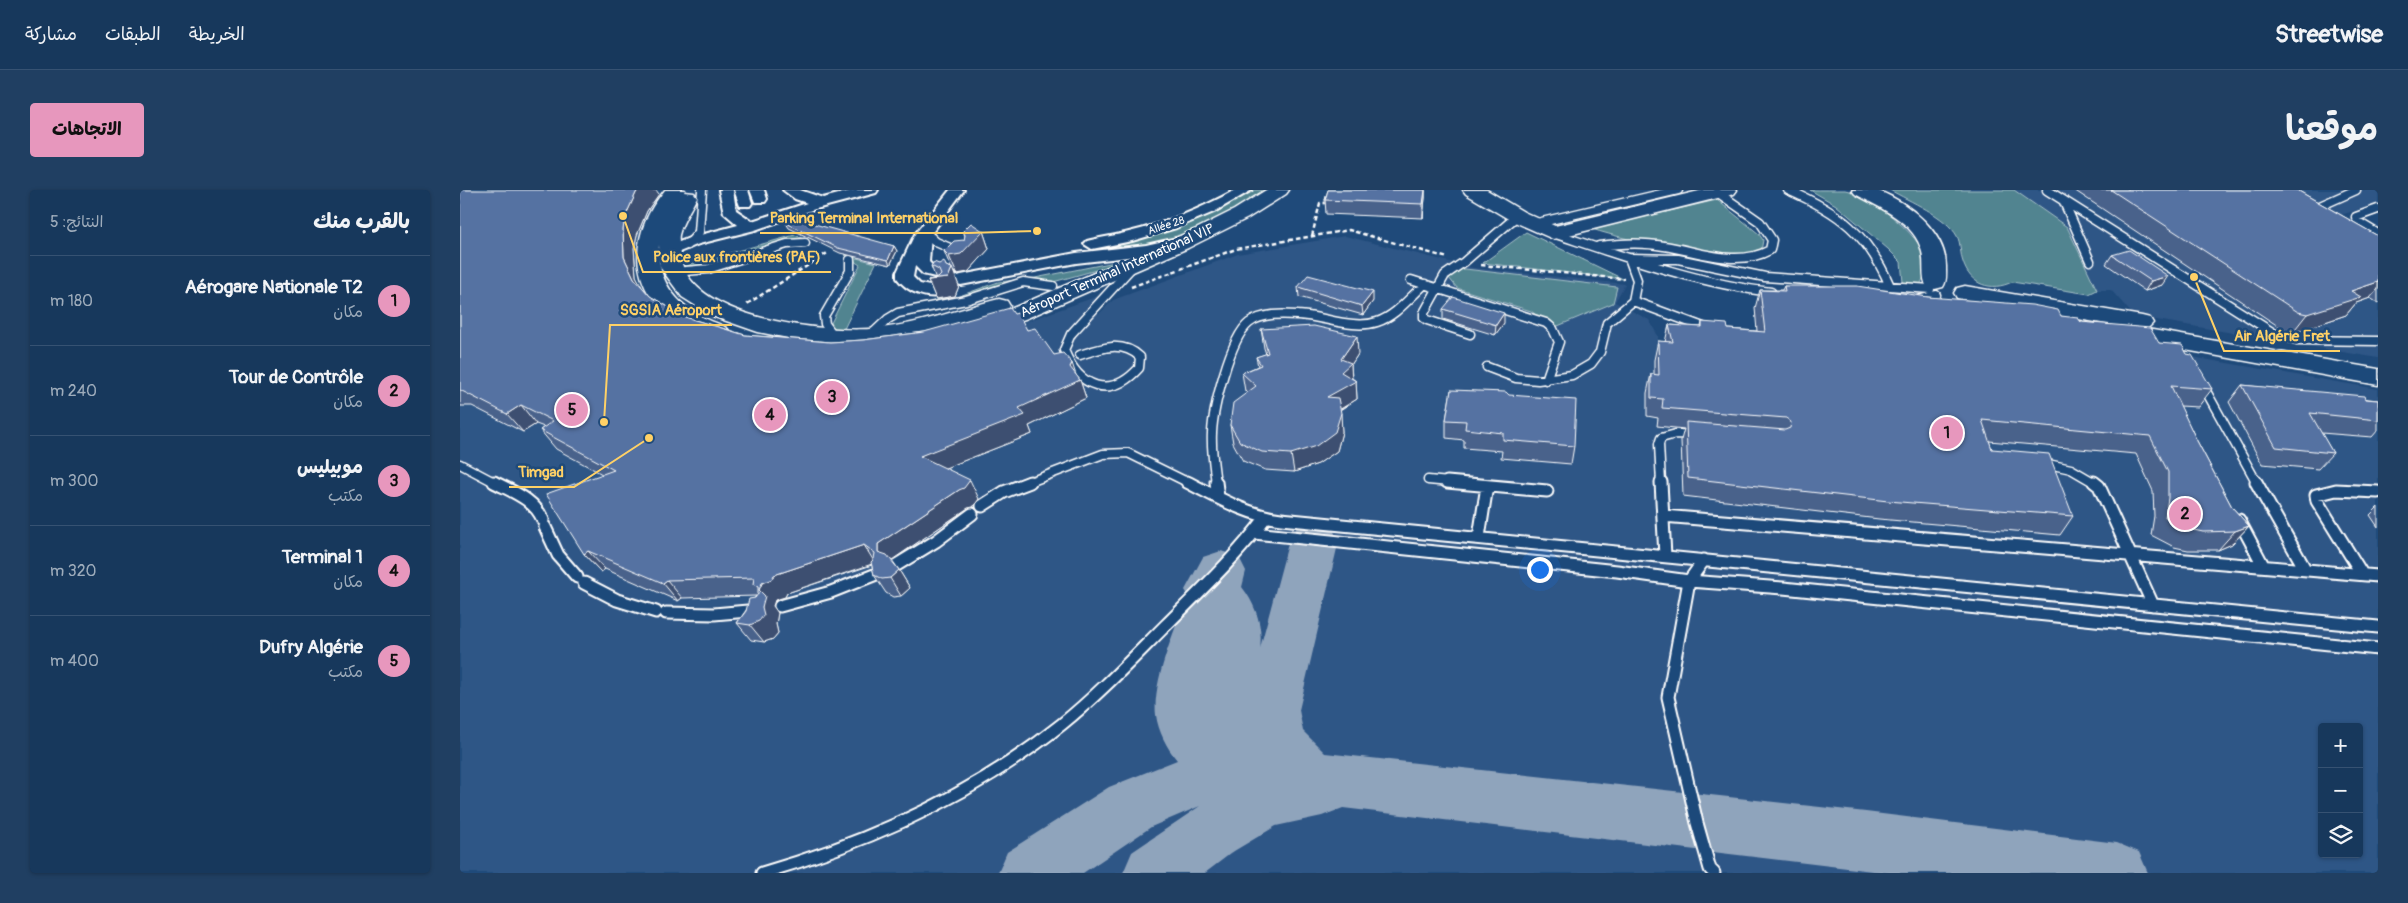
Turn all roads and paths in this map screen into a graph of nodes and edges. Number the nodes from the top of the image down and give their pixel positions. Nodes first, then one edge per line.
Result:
1 (675, 190) edge
2 (693, 190) edge
3 (702, 190) edge
4 (726, 190) edge
5 (732, 190) tunnel mouth
6 (790, 190) edge
7 (871, 190) edge
8 (957, 190) edge
9 (1245, 190) edge
10 (1279, 190) edge
11 (1473, 190) edge
12 (1678, 190) edge
13 (1788, 190) edge
14 (1862, 190) edge
15 (1875, 190) edge
16 (2047, 190) edge
17 (2338, 190) edge
18 (2356, 190) edge
19 (1722, 191) edge
20 (2346, 194) junction
21 (2064, 201) junction
22 (747, 202) edge
23 (824, 203) junction
24 (1329, 203) edge
25 (2378, 209) edge
26 (2319, 216) edge
27 (1524, 220) junction
28 (758, 225) junction
29 (1209, 231) junction
30 (923, 233) junction
31 (1553, 233) junction
32 (2378, 234) edge
33 (1312, 236) junction
34 (691, 242) junction
35 (805, 243) dead end
36 (1081, 246) dead end
37 (1596, 246) junction
38 (830, 252) dead end
39 (966, 254) edge
40 (1629, 258) junction
41 (850, 260) dead end
42 (2090, 260) dead end
43 (670, 261) junction
44 (1464, 262) junction
45 (1128, 274) junction
46 (1411, 280) dead end
47 (1637, 280) junction
48 (952, 283) junction
49 (1424, 284) junction
50 (1890, 286) junction
51 (1437, 288) junction
52 (1946, 290) junction
53 (1778, 292) edge
54 (1912, 300) edge
55 (1633, 301) junction
56 (728, 316) junction
57 (1470, 334) dead end
58 (1721, 334) edge
59 (834, 336) junction
60 (2378, 341) edge
61 (1080, 355) dead end
62 (2378, 364) edge
63 (1487, 367) dead end
64 (2194, 368) edge
65 (2378, 377) edge
66 (1546, 380) junction
67 (1704, 436) edge
68 (2027, 461) edge
69 (460, 464) edge
70 (1428, 480) dead end
71 (1487, 486) junction
72 (1547, 491) dead end
73 (2378, 492) edge
74 (1218, 498) junction
75 (982, 506) dead end
76 (2232, 508) edge
77 (972, 514) dead end
78 (1663, 516) junction
79 (1266, 517) junction
80 (1254, 533) junction
81 (1479, 537) junction
82 (1665, 556) junction
83 (2132, 557) junction
84 (1704, 560) junction
85 (2263, 565) junction
86 (895, 566) edge
87 (2305, 569) junction
88 (879, 573) edge
89 (2362, 574) junction
90 (2378, 576) edge
91 (1689, 581) junction
92 (2153, 605) junction
93 (780, 606) dead end
94 (765, 609) edge
95 (2378, 627) edge
96 (2378, 649) edge
97 (762, 873) edge
98 (1714, 873) edge

1 - 45 main road, Aéroport Terminal International VIP
2 - 43 main road
3 - 34 lane
4 - 22 street
5 - 22 street
6 - 23 street
7 - 23 street
8 - 30 street
9 - 36 street, Allée 28
10 - 29 main road, Aéroport Terminal International VIP
11 - 27 main road
12 - 27 lane
13 - 50 lane
14 - 52 main road
15 - 52 main road
16 - 21 lane
17 - 20 lane
18 - 20 lane
19 - 31 main road
19 - 37 lane
20 - 26 lane
21 - 42 lane
21 - 60 lane
22 - 28 street
22 - 28 street
23 - 28 street
24 - 33 path
25 - 32 lane
27 - 31 main road
27 - 44 lane
28 - 34 street
29 - 45 main road, Aéroport Terminal International VIP
29 - 48 street
30 - 39 lane
30 - 48 street
30 - 48 street
31 - 37 lane
33 - 44 path
33 - 45 path
34 - 43 street
35 - 43 lane
37 - 40 lane
38 - 56 path
40 - 47 lane
40 - 50 lane
40 - 53 lane
41 - 59 lane
43 - 56 main road
44 - 47 path
44 - 51 lane
45 - 59 main road
45 - 61 lane
46 - 49 lane
47 - 55 lane
49 - 51 lane
49 - 74 lane
50 - 52 lane
51 - 57 lane
51 - 66 lane
52 - 54 lane
52 - 62 main road
52 - 65 main road
55 - 58 lane
55 - 66 lane
56 - 59 main road
63 - 66 lane
64 - 87 lane
67 - 78 lane
68 - 83 lane
69 - 94 lane
70 - 71 lane
71 - 72 lane
71 - 81 lane
73 - 89 lane
74 - 75 lane
74 - 79 lane
76 - 85 lane
77 - 86 lane
78 - 82 lane
78 - 83 lane
79 - 80 lane
79 - 81 lane
80 - 91 lane
80 - 97 lane
81 - 82 lane
82 - 84 lane
83 - 85 lane
83 - 92 lane
84 - 91 lane
84 - 92 lane
85 - 87 lane
87 - 89 lane
88 - 93 lane
89 - 90 lane
91 - 96 lane
91 - 98 lane
92 - 95 lane

